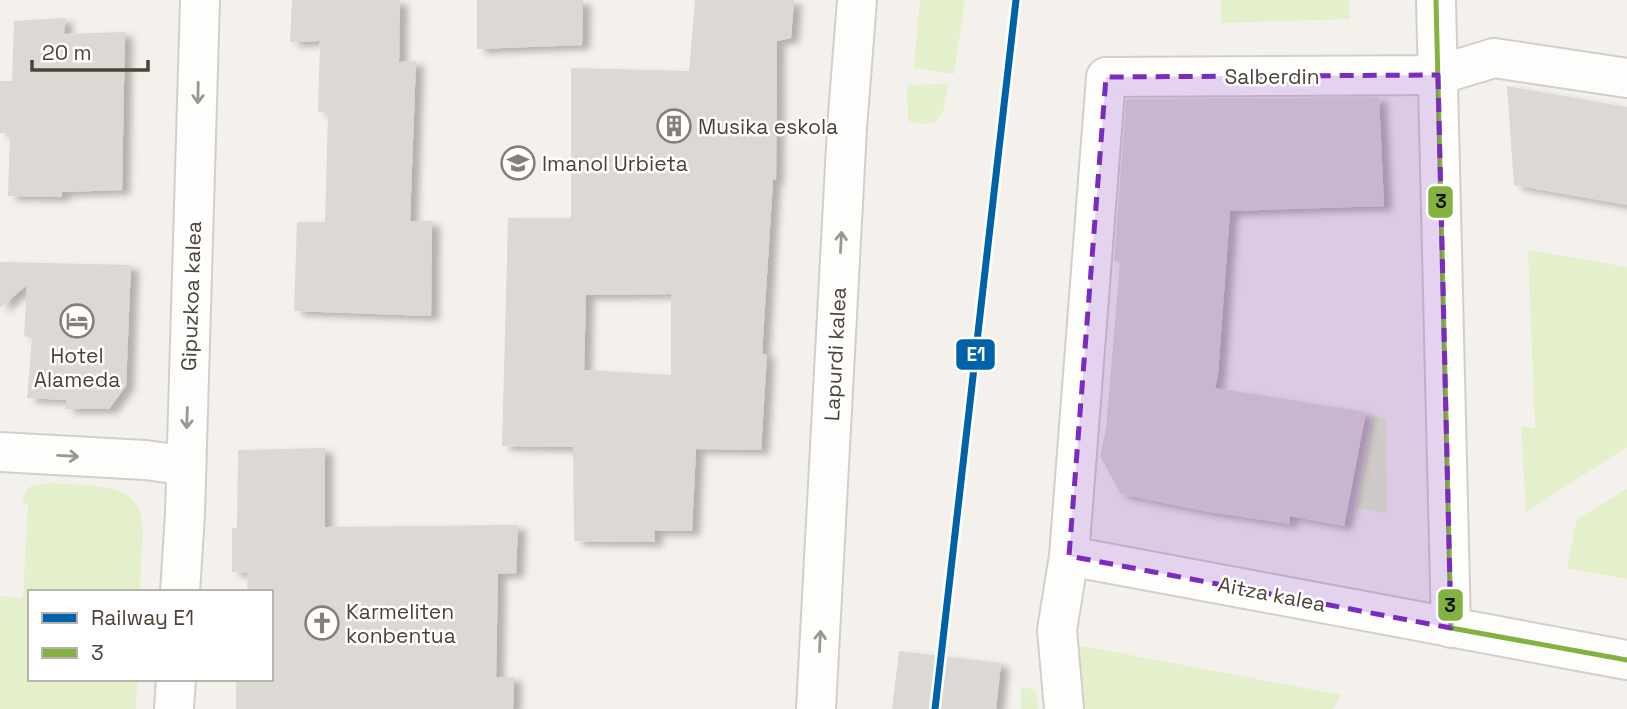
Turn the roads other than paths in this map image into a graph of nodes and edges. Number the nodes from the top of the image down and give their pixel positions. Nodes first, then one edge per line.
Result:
1 (200, 0) edge
2 (857, 0) edge
3 (1436, 0) edge
4 (1438, 75) junction
5 (1627, 78) edge
6 (0, 452) edge
7 (185, 468) junction
8 (1069, 556) junction
9 (180, 590) edge
10 (1451, 628) junction
11 (1627, 660) edge
12 (176, 681) edge
13 (174, 709) edge
14 (816, 709) edge
15 (1064, 709) edge

1 -> 7 street, Gipuzkoa kalea
14 -> 2 street, Lapurdi kalea
3 - 4 street
4 - 5 street, Salberdin
4 - 8 street, Salberdin
4 - 10 street
6 -> 7 street
7 - 9 street, Gipuzkoa kalea
8 - 10 street, Aitza kalea
8 - 15 street
10 - 11 street, Aitza kalea
12 - 13 street

